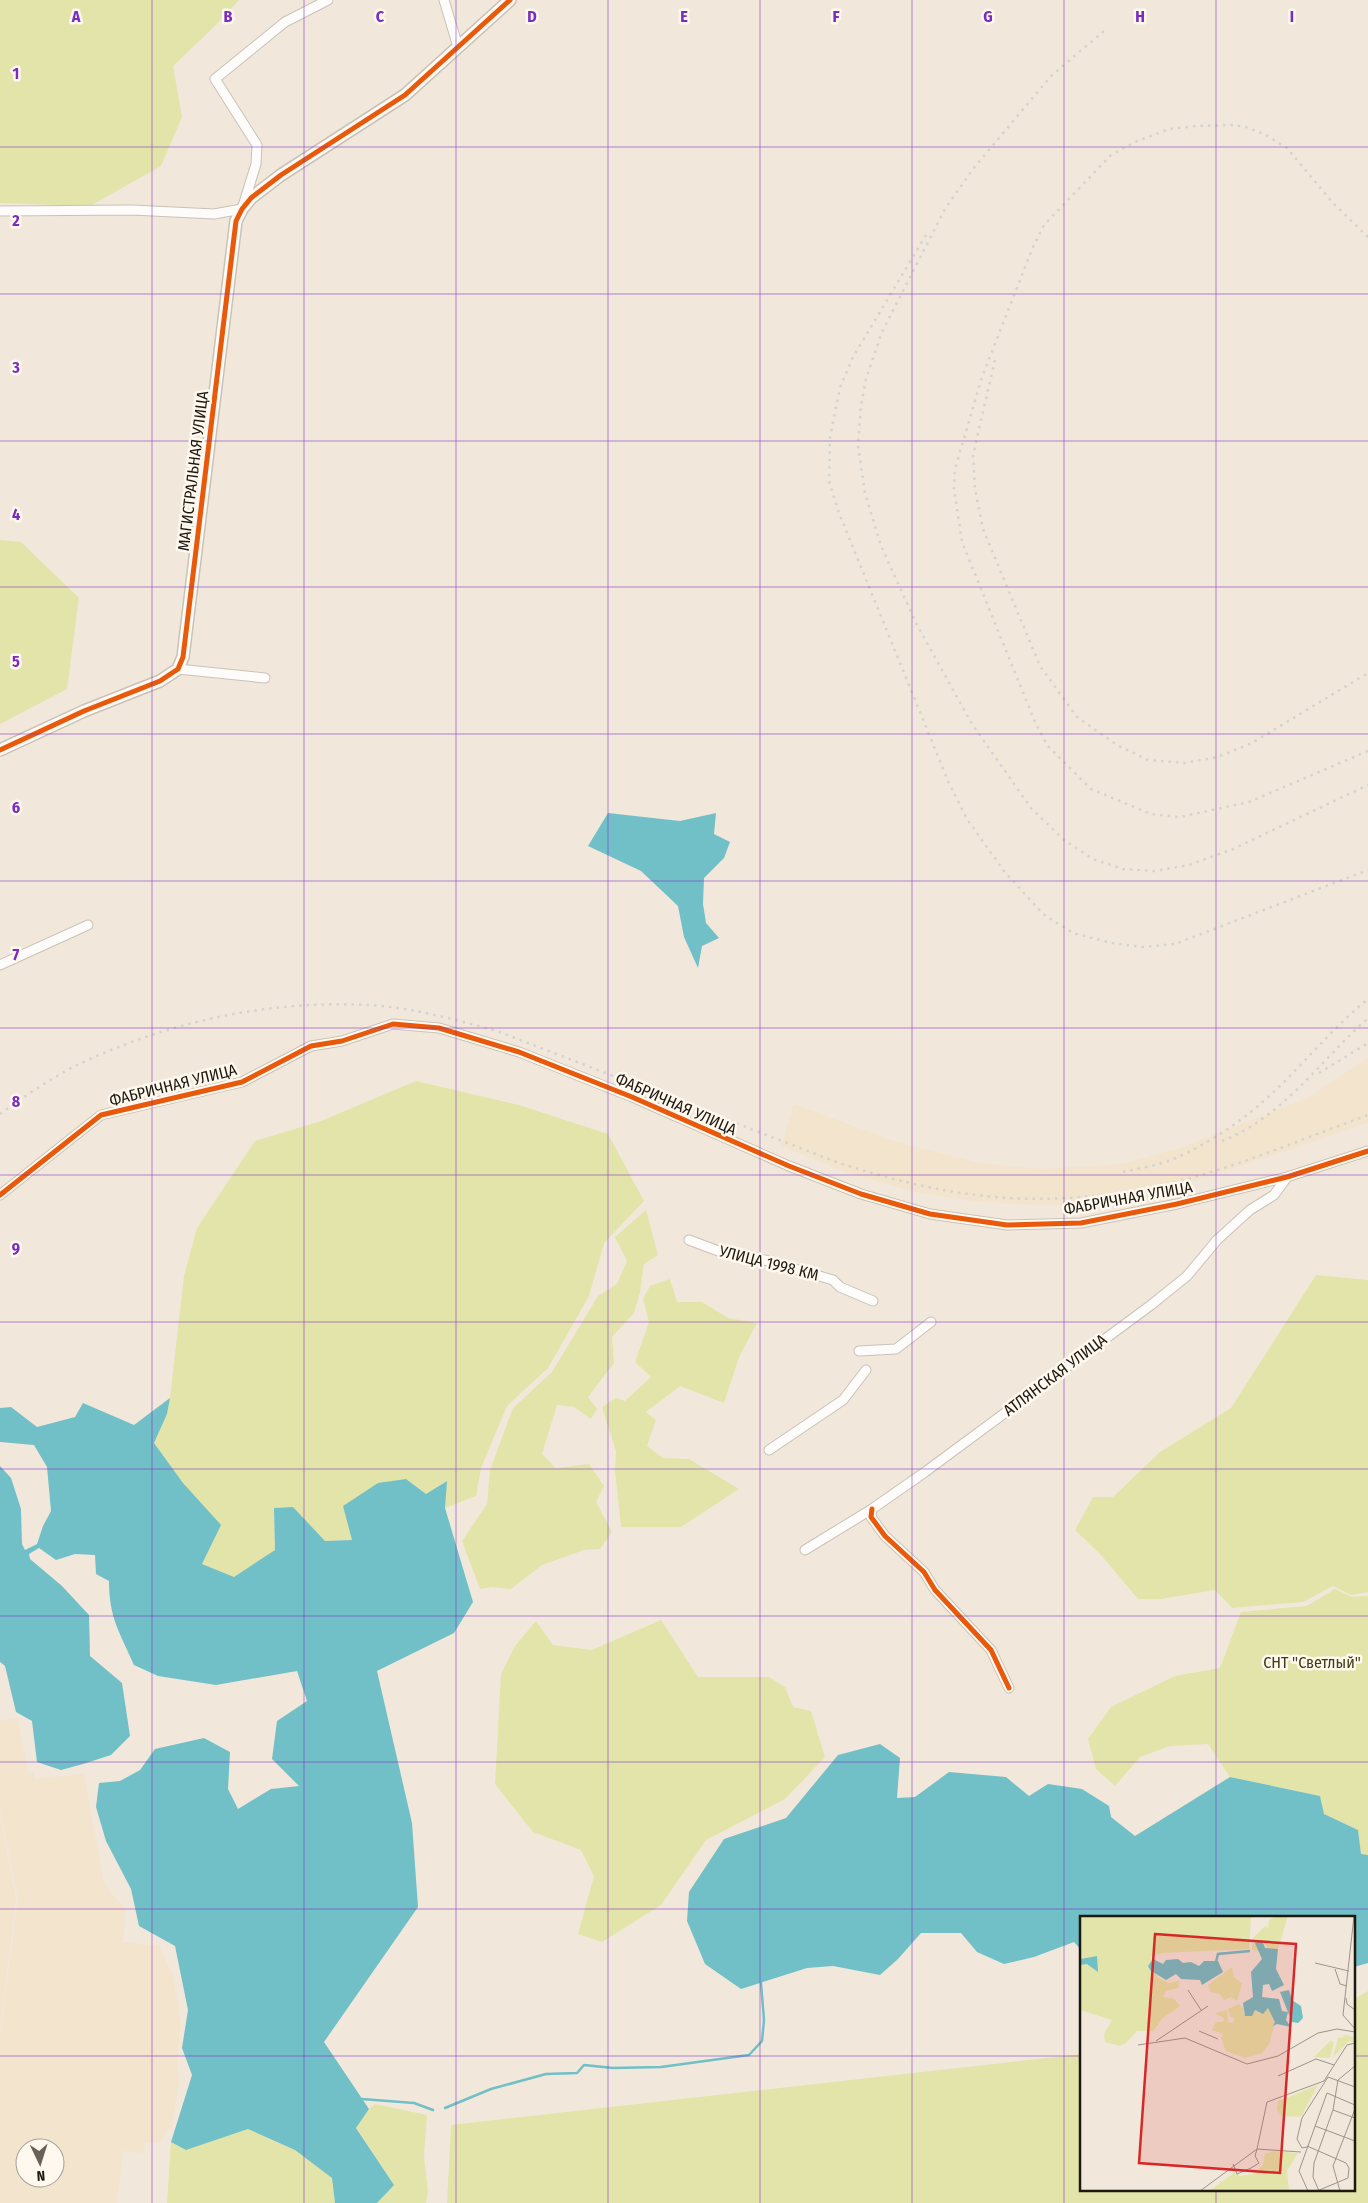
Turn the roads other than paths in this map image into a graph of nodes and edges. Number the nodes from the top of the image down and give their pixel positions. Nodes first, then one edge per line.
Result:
1 (328, 0) edge
2 (444, 0) edge
3 (510, 0) edge
4 (458, 47) junction
5 (242, 209) junction
6 (0, 212) edge
7 (178, 668) junction
8 (265, 678) dead end
9 (0, 750) edge
10 (88, 925) dead end
11 (0, 965) edge
12 (1368, 1151) edge
13 (1287, 1177) junction
14 (0, 1195) edge
15 (689, 1240) dead end
16 (873, 1301) dead end
17 (931, 1322) dead end
18 (859, 1351) dead end
19 (866, 1370) dead end
20 (769, 1450) dead end
21 (872, 1510) junction
22 (805, 1550) dead end
23 (1009, 1688) dead end

1 - 5 street
2 - 4 street
3 - 4 street, МАГИСТРАЛЬНАЯ УЛИЦА
4 - 5 street, МАГИСТРАЛЬНАЯ УЛИЦА
5 - 6 street
5 - 7 street, МАГИСТРАЛЬНАЯ УЛИЦА
7 - 8 street
7 - 9 street
10 - 11 street
12 - 13 street, ФАБРИЧНАЯ УЛИЦА
13 - 14 street, ФАБРИЧНАЯ УЛИЦА
13 - 21 street, АТЛЯНСКАЯ УЛИЦА
15 - 16 street, УЛИЦА 1998 КМ
17 - 18 street
19 - 20 street
21 - 22 street, АТЛЯНСКАЯ УЛИЦА
21 - 23 street

